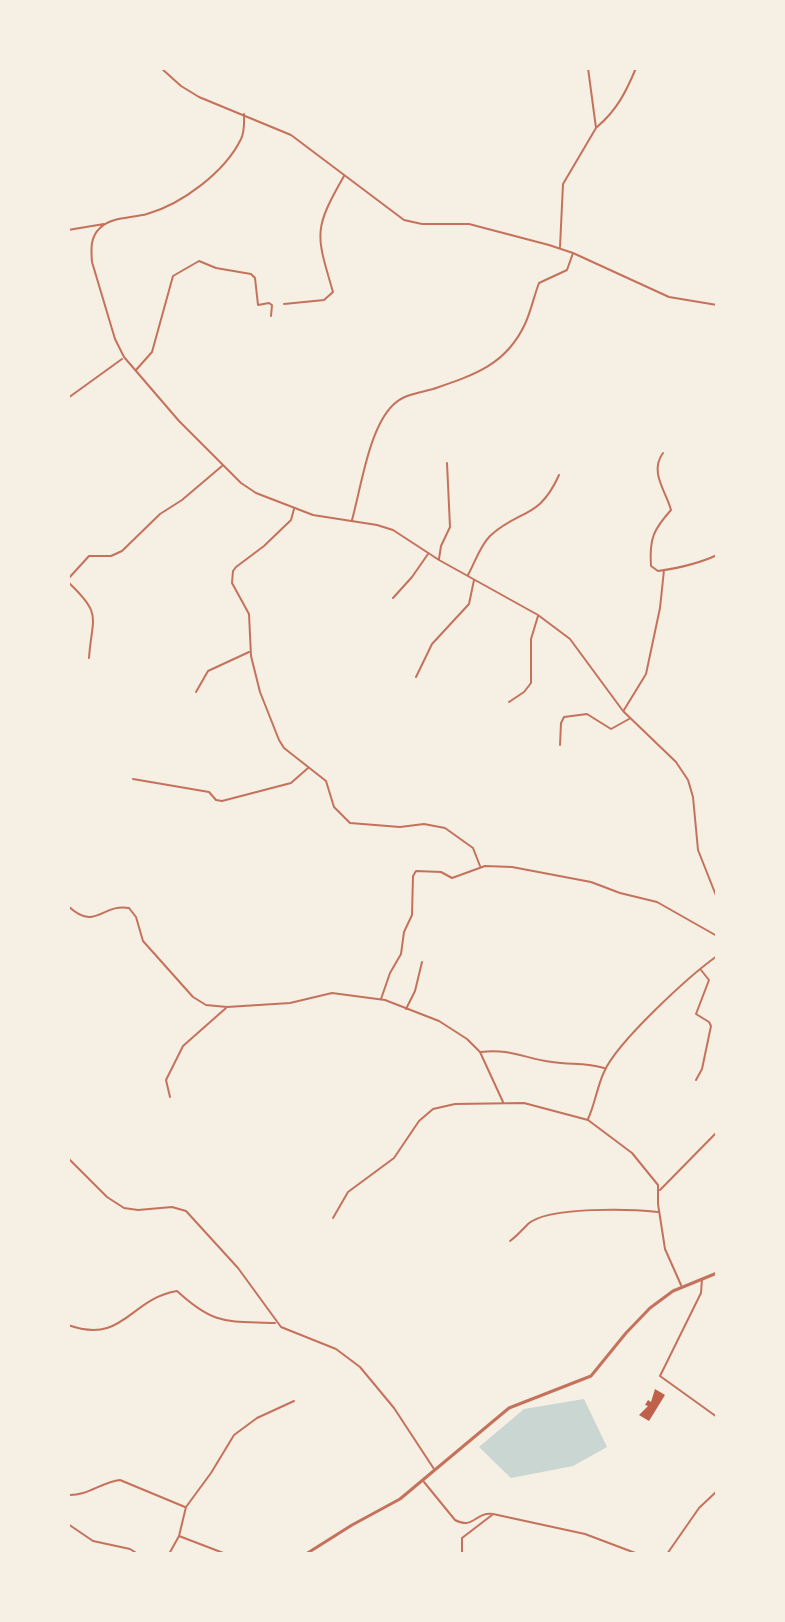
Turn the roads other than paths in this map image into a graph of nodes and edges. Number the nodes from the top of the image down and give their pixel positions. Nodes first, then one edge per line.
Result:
1 (161, 68) edge
2 (588, 68) edge
3 (636, 68) edge
4 (244, 114) junction
5 (596, 128) junction
6 (344, 175) junction
7 (105, 224) junction
8 (68, 230) edge
9 (560, 248) junction
10 (573, 253) junction
11 (284, 304) dead end
12 (717, 305) edge
13 (271, 316) dead end
14 (124, 357) junction
15 (135, 371) junction
16 (68, 398) edge
17 (663, 453) dead end
18 (447, 463) dead end
19 (223, 466) junction
20 (559, 475) dead end
21 (294, 508) junction
22 (352, 521) junction
23 (428, 553) junction
24 (717, 555) edge
25 (439, 560) junction
26 (664, 570) junction
27 (468, 576) junction
28 (474, 579) junction
29 (68, 581) edge
30 (393, 598) dead end
31 (538, 615) junction
32 (250, 652) junction
33 (89, 658) dead end
34 (416, 677) dead end
35 (196, 692) dead end
36 (509, 702) dead end
37 (623, 711) junction
38 (630, 718) junction
39 (560, 745) dead end
40 (309, 768) junction
41 (133, 779) dead end
42 (480, 866) junction
43 (717, 898) edge
44 (68, 906) edge
45 (717, 936) edge
46 (717, 956) edge
47 (422, 962) dead end
48 (700, 970) junction
49 (381, 999) junction
50 (227, 1007) junction
51 (406, 1011) junction
52 (480, 1052) junction
53 (606, 1068) junction
54 (696, 1080) dead end
55 (170, 1097) dead end
56 (503, 1102) junction
57 (588, 1120) junction
58 (717, 1132) edge
59 (68, 1158) edge
60 (659, 1191) junction
61 (659, 1212) junction
62 (333, 1218) dead end
63 (510, 1241) dead end
64 (717, 1273) edge
65 (702, 1279) junction
66 (682, 1286) junction
67 (276, 1323) junction
68 (68, 1325) edge
69 (294, 1401) dead end
70 (717, 1417) edge
71 (435, 1470) junction
72 (422, 1481) junction
73 (717, 1491) edge
74 (68, 1495) edge
75 (186, 1507) junction
76 (493, 1514) junction
77 (68, 1524) edge
78 (179, 1536) junction
79 (138, 1554) edge
80 (169, 1554) edge
81 (226, 1554) edge
82 (306, 1554) edge
83 (462, 1554) edge
84 (638, 1554) edge
85 (667, 1554) edge

1 - 4 street
2 - 5 street
3 - 5 street
4 - 6 street
4 - 7 street
5 - 9 street
6 - 9 street
6 - 11 street
7 - 8 street
7 - 14 street
9 - 10 street
10 - 12 street
10 - 22 street
13 - 15 street
14 - 15 street
14 - 16 street
15 - 19 street
17 - 26 street
18 - 25 street
19 - 21 street
19 - 29 street
20 - 27 street
21 - 22 street
21 - 32 street
22 - 23 street
23 - 25 street
23 - 30 street
24 - 26 street
25 - 27 street
26 - 37 street
27 - 28 street
28 - 31 street
28 - 34 street
29 - 33 street
31 - 36 street
31 - 37 street
32 - 35 street
32 - 40 street
37 - 38 street
38 - 39 street
38 - 43 street
40 - 41 street
40 - 42 street
42 - 45 street
42 - 49 street
44 - 50 street
46 - 48 street
47 - 51 street
48 - 53 street
48 - 54 street
49 - 50 street
49 - 51 street
50 - 55 street
51 - 52 street
52 - 53 street
52 - 56 street
53 - 57 street
56 - 57 street
56 - 62 street
57 - 60 street
58 - 60 street
59 - 67 street
60 - 61 street
61 - 63 street
61 - 66 street
64 - 65 street
65 - 66 street
65 - 70 street
66 - 71 street
67 - 68 street
67 - 71 street
69 - 75 street
71 - 72 street
72 - 76 street
72 - 82 street
73 - 85 street
74 - 75 street
75 - 78 street
76 - 83 street
76 - 84 street
77 - 79 street
78 - 80 street
78 - 81 street

